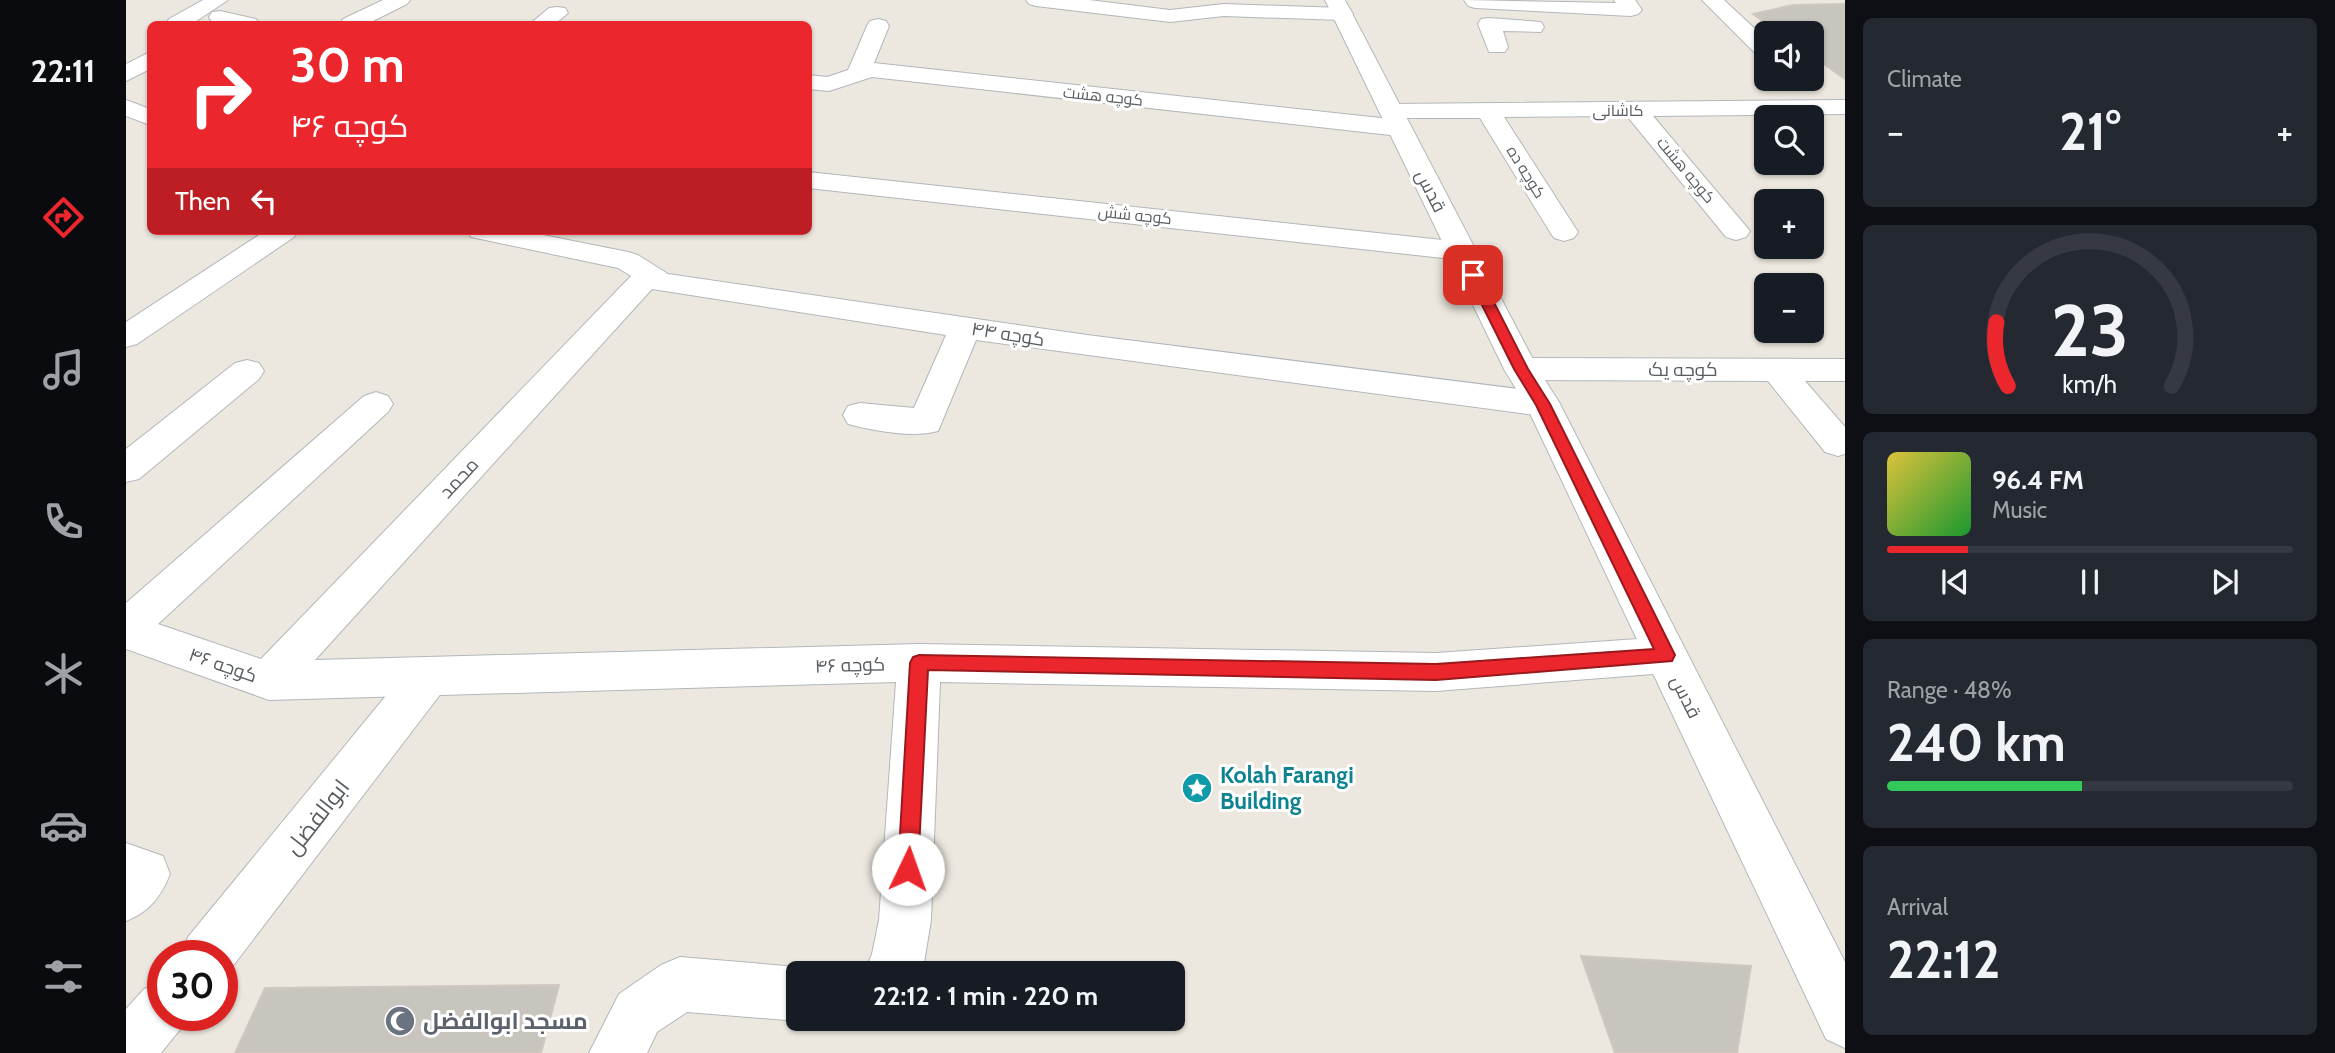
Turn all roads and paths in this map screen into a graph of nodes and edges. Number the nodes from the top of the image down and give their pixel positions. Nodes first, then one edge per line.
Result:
1 (247, 0) edge
2 (400, 0) edge
3 (1036, 0) edge
4 (1624, 0) edge
5 (1474, 1) edge
6 (1713, 1) edge
7 (1739, 1) edge
8 (1338, 7) edge
9 (215, 14) edge
10 (188, 21) edge
11 (238, 21) edge
12 (357, 21) edge
13 (1489, 24) junction
14 (878, 26) dead end
15 (1549, 28) dead end
16 (1754, 40) edge
17 (1497, 47) dead end
18 (858, 74) junction
19 (812, 82) edge
20 (1814, 91) edge
21 (126, 107) edge
22 (1840, 108) edge
23 (1635, 110) junction
24 (1488, 111) junction
25 (147, 117) edge
26 (1395, 120) junction
27 (812, 180) edge
28 (1736, 231) dead end
29 (1564, 232) dead end
30 (278, 235) edge
31 (501, 235) edge
32 (1461, 251) junction
33 (649, 275) junction
34 (965, 328) junction
35 (126, 337) edge
36 (1521, 369) junction
37 (1777, 370) junction
38 (1845, 370) edge
39 (247, 371) dead end
40 (376, 404) dead end
41 (1543, 404) junction
42 (860, 415) dead end
43 (1838, 443) dead end
44 (126, 469) edge
45 (126, 630) edge
46 (1666, 655) junction
47 (919, 663) junction
48 (427, 678) junction
49 (269, 681) junction
50 (126, 868) edge
51 (126, 896) edge
52 (220, 940) edge
53 (897, 961) edge
54 (786, 993) edge
55 (1845, 1020) edge
56 (147, 1027) edge
57 (126, 1052) edge
58 (617, 1053) edge

1 - 9 street
2 - 12 street
3 - 8 street
4 - 5 street
5 - 13 street
6 - 7 street
6 - 16 street
8 - 26 street, قدس
9 - 10 street
9 - 11 street
13 - 15 street
13 - 17 street
14 - 18 street
18 - 19 street, کوچه هشت
18 - 26 street, کوچه هشت
20 - 22 street
21 - 25 street
22 - 23 street, کاشانی
23 - 24 street, کاشانی
23 - 28 street, کوچه هشت
24 - 26 street, کاشانی
24 - 29 street, کوچه ده
26 - 32 street, قدس
27 - 32 street, کوچه شش
30 - 35 street
31 - 33 street, کوچه ۴۴
32 - 36 street, قدس
33 - 34 street, کوچه ۴۴
33 - 49 street, محمد
34 - 41 street, کوچه ۴۴
34 - 42 street
36 - 37 street, کوچه یک
36 - 41 street, قدس
37 - 38 street, کوچه یک
37 - 43 street
39 - 44 street
40 - 45 street
41 - 46 street, قدس
45 - 49 street, کوچه ۴۶
46 - 47 street, کوچه ۴۶
46 - 55 street, قدس
47 - 48 street, کوچه ۴۶
47 - 53 street
48 - 49 street, کوچه ۴۶
48 - 52 street, ابوالفضل
50 - 51 street
54 - 58 street
56 - 57 street

